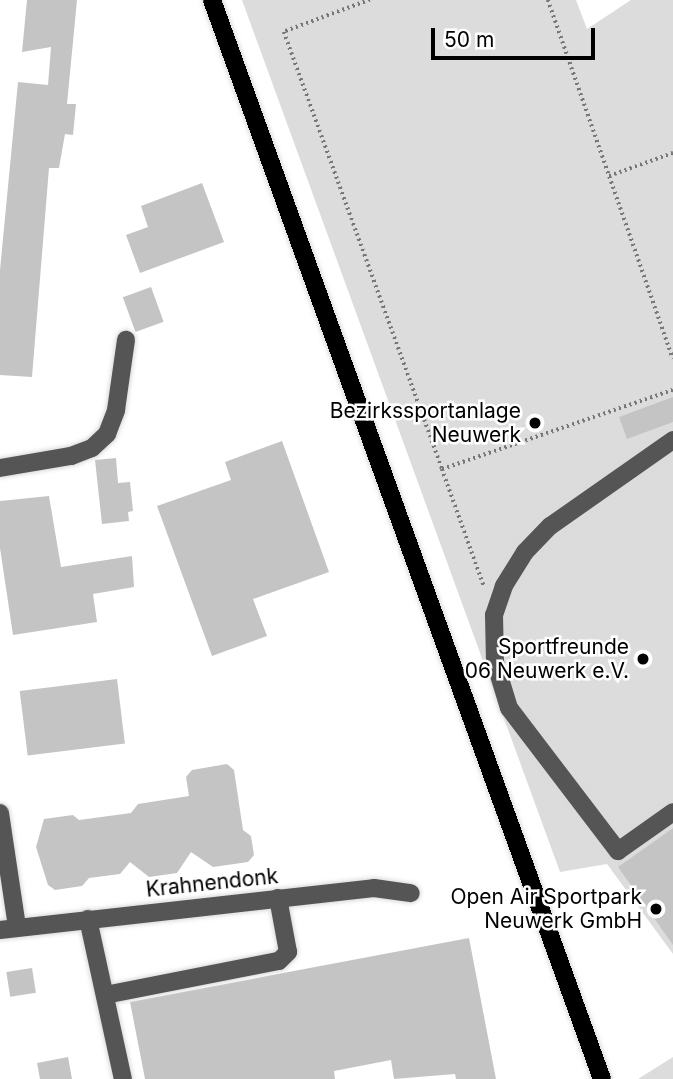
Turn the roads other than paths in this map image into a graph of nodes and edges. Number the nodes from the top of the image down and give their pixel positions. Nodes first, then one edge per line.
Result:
1 (212, 0) edge
2 (126, 340) dead end
3 (673, 440) edge
4 (0, 468) edge
5 (673, 812) edge
6 (0, 813) edge
7 (411, 893) dead end
8 (278, 898) junction
9 (88, 919) junction
10 (9, 929) edge
11 (105, 995) junction
12 (123, 1079) edge
13 (602, 1079) edge

1 - 13 main road
2 - 4 street
3 - 5 street
6 - 10 street, Krahnendonk
7 - 8 street, Krahnendonk
8 - 9 street, Krahnendonk
8 - 11 street
9 - 10 street, Krahnendonk
9 - 11 street
11 - 12 street

